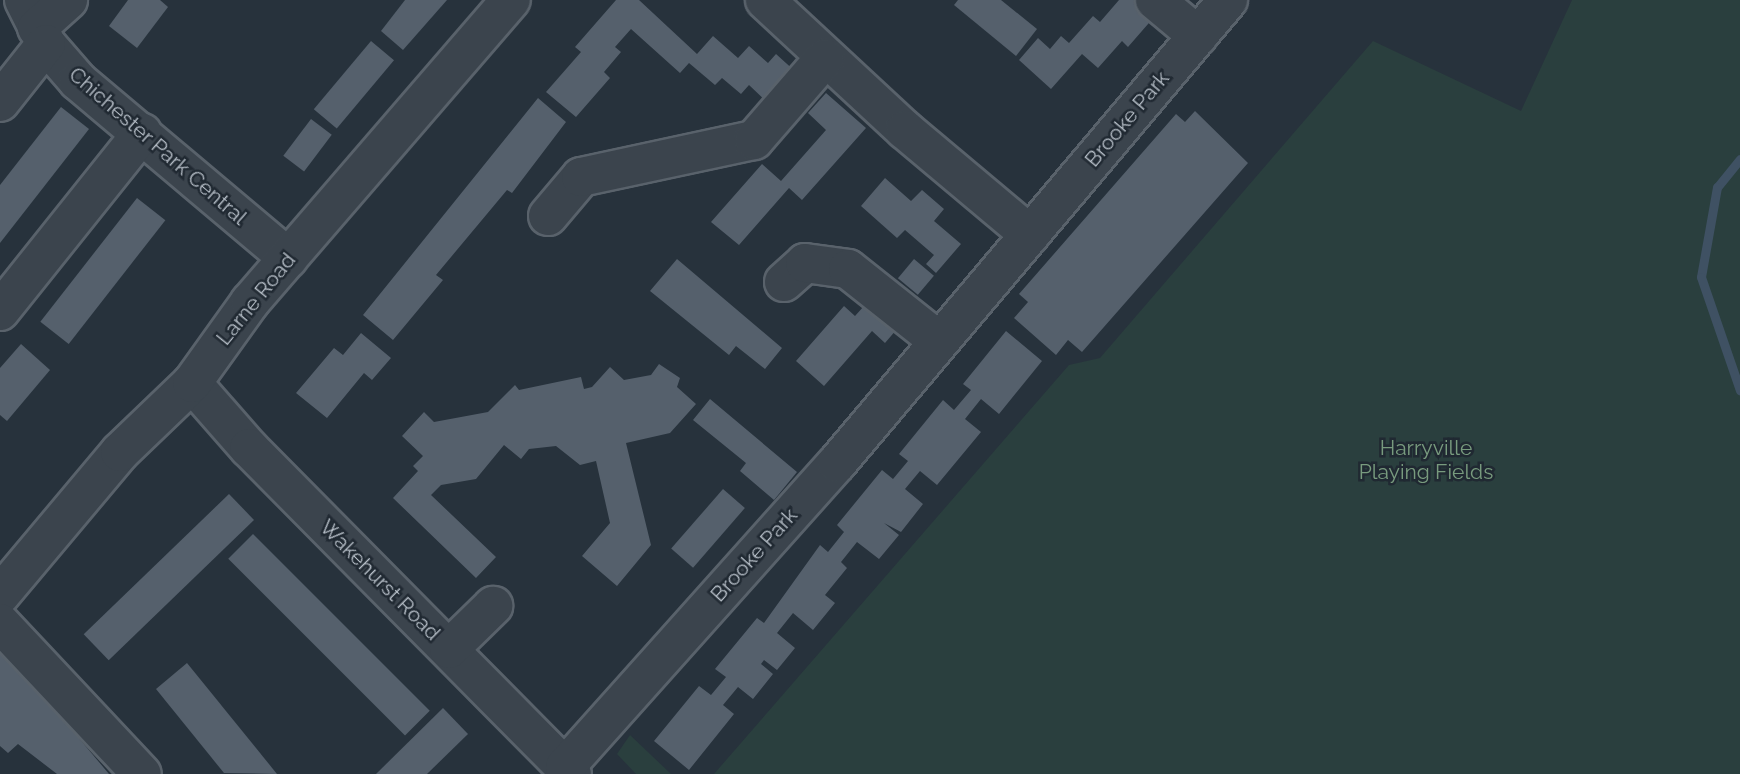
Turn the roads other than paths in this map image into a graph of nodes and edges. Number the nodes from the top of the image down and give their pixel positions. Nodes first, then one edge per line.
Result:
1 (68, 0) edge
2 (511, 0) edge
3 (765, 0) edge
4 (1155, 0) edge
5 (1228, 0) edge
6 (36, 24) edge
7 (1198, 36) junction
8 (825, 58) junction
9 (0, 103) edge
10 (142, 133) junction
11 (548, 216) dead end
12 (1030, 235) junction
13 (288, 258) junction
14 (784, 282) dead end
15 (0, 311) edge
16 (939, 341) junction
17 (192, 383) junction
18 (0, 595) edge
19 (493, 606) dead end
20 (0, 623) edge
21 (449, 649) junction
22 (568, 770) edge
23 (142, 774) edge

1 - 6 street
2 - 13 street, Larne Road
3 - 8 street
4 - 7 street
5 - 7 street, Brooke Park
6 - 9 street
6 - 10 street, Chichester Park Central
7 - 12 street, Brooke Park
8 - 11 street
8 - 12 street
10 - 13 street, Chichester Park Central
10 - 15 street
12 - 16 street, Brooke Park
13 - 17 street, Larne Road
14 - 16 street
16 - 22 street, Brooke Park
17 - 18 street, Larne Road
17 - 21 street, Wakehurst Road
19 - 21 street
20 - 23 street
21 - 22 street, Wakehurst Road

